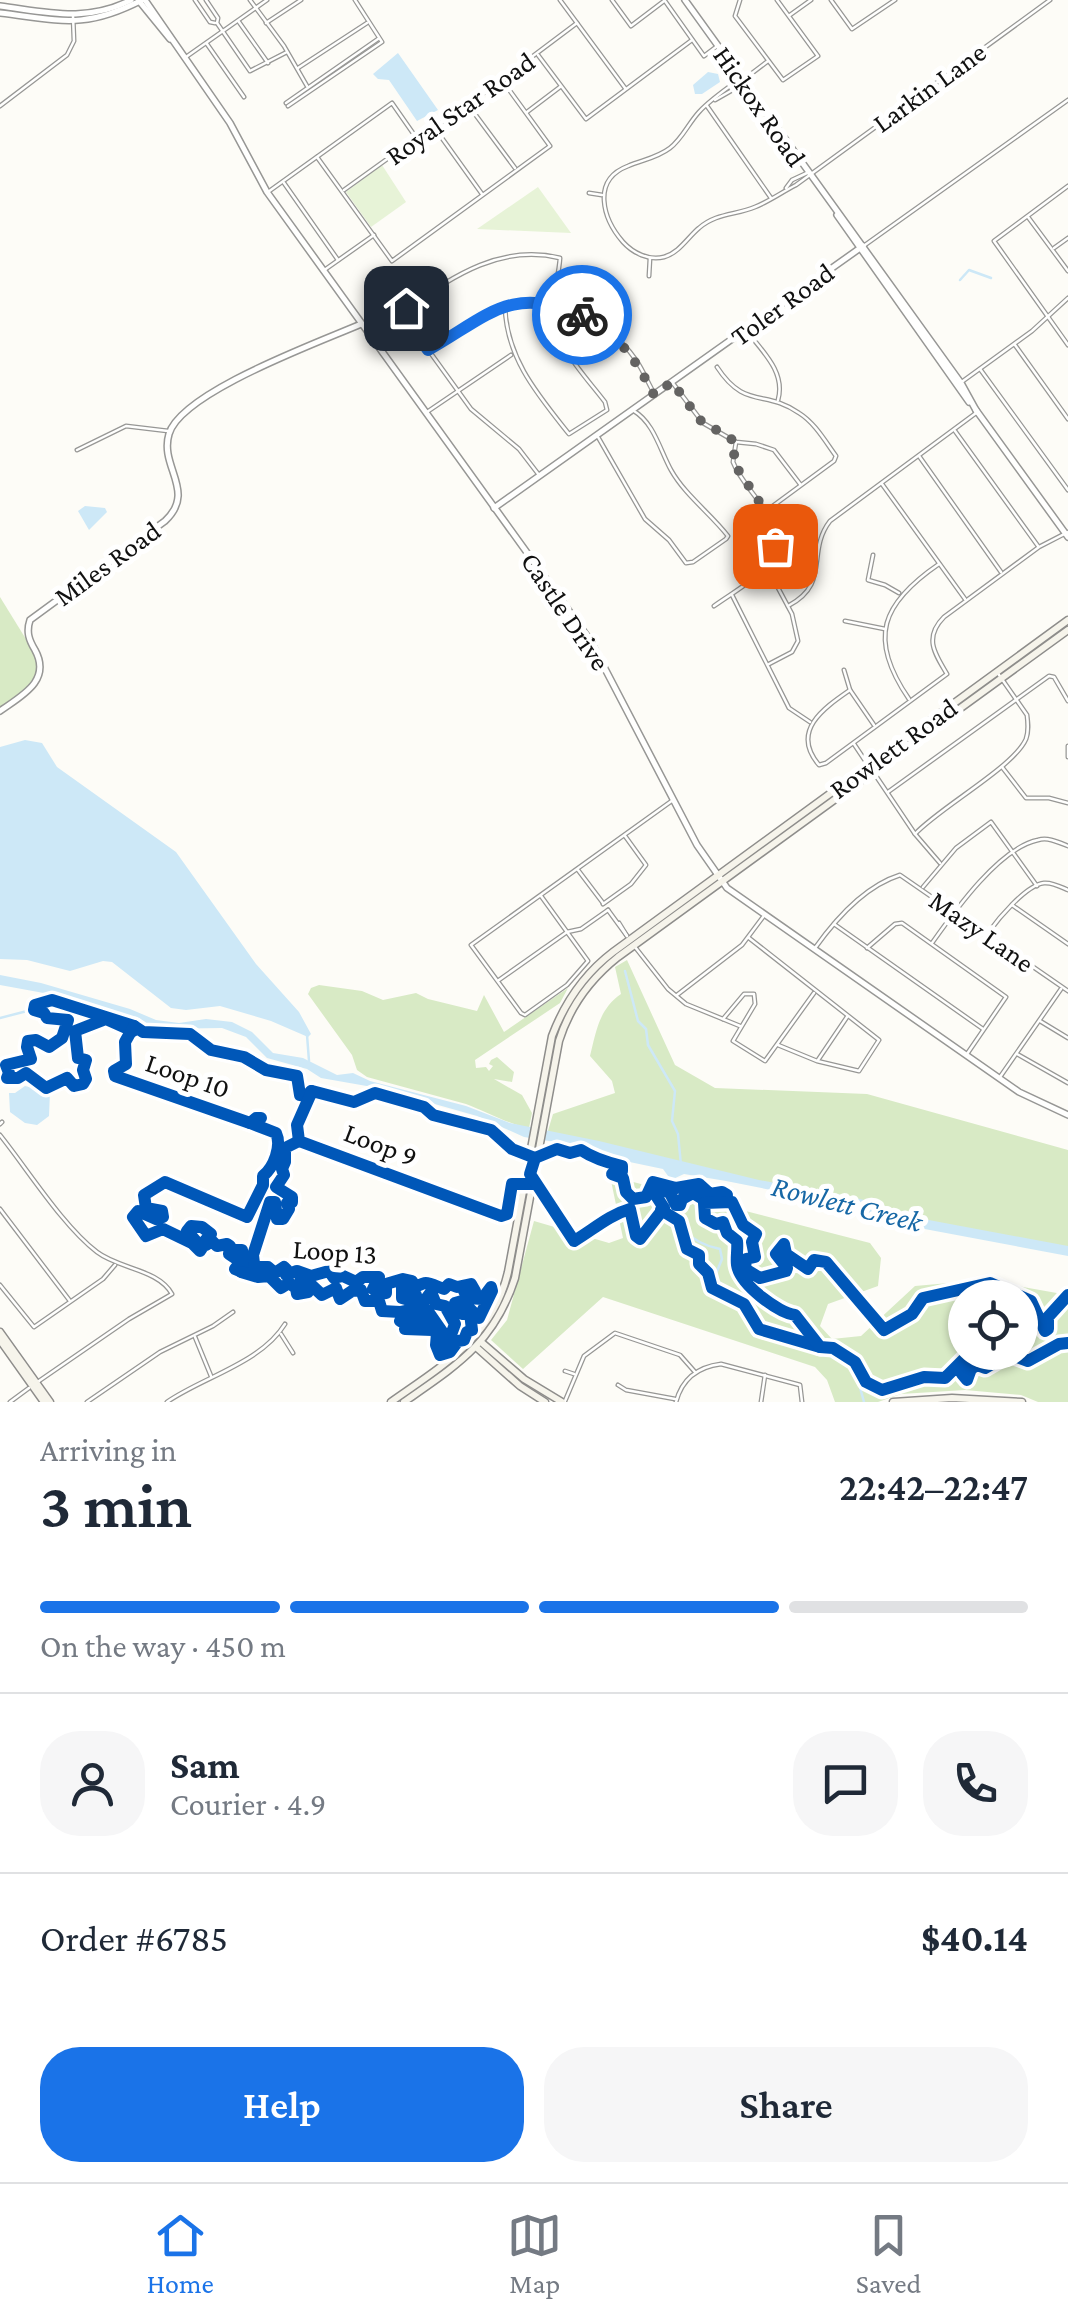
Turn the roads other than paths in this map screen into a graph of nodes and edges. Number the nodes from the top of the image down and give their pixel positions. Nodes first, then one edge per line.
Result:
1 (131, 0) edge
2 (141, 0) edge
3 (196, 0) edge
4 (206, 0) edge
5 (250, 0) edge
6 (266, 0) edge
7 (300, 0) edge
8 (355, 0) edge
9 (560, 0) edge
10 (612, 0) edge
11 (665, 0) edge
12 (685, 0) edge
13 (740, 0) edge
14 (777, 0) edge
15 (810, 0) edge
16 (831, 0) edge
17 (895, 0) edge
18 (1050, 0) edge
19 (804, 2) edge
20 (886, 2) edge
21 (256, 8) junction
22 (0, 10) edge
23 (789, 16) junction
24 (73, 19) junction
25 (238, 21) junction
26 (216, 23) junction
27 (368, 23) junction
28 (577, 23) junction
29 (265, 24) junction
30 (222, 32) junction
31 (692, 40) junction
32 (206, 42) junction
33 (718, 46) junction
34 (288, 52) junction
35 (537, 53) junction
36 (184, 58) junction
37 (768, 61) junction
38 (268, 63) junction
39 (297, 68) junction
40 (502, 80) junction
41 (742, 81) junction
42 (562, 86) junction
43 (310, 89) junction
44 (626, 89) junction
45 (244, 97) dead end
46 (1068, 100) edge
47 (287, 104) dead end
48 (468, 105) junction
49 (0, 106) edge
50 (707, 106) junction
51 (526, 113) junction
52 (433, 126) junction
53 (416, 138) junction
54 (317, 156) junction
55 (517, 170) junction
56 (808, 173) junction
57 (282, 181) junction
58 (1068, 186) edge
59 (342, 191) junction
60 (267, 192) junction
61 (589, 193) dead end
62 (483, 195) junction
63 (603, 196) junction
64 (772, 199) junction
65 (1027, 216) junction
66 (374, 234) junction
67 (1068, 238) edge
68 (861, 248) junction
69 (1053, 249) junction
70 (650, 258) junction
71 (338, 260) junction
72 (322, 272) junction
73 (1068, 272) edge
74 (649, 276) dead end
75 (1068, 298) edge
76 (553, 304) junction
77 (505, 306) junction
78 (910, 315) junction
79 (1046, 316) junction
80 (361, 324) junction
81 (912, 324) junction
82 (746, 330) junction
83 (1014, 344) junction
84 (1068, 345) edge
85 (937, 349) junction
86 (428, 350) junction
87 (514, 354) junction
88 (718, 367) dead end
89 (980, 369) junction
90 (672, 382) junction
91 (959, 384) junction
92 (458, 390) junction
93 (654, 395) junction
94 (778, 402) junction
95 (632, 410) junction
96 (977, 412) junction
97 (426, 413) junction
98 (1068, 419) edge
99 (954, 429) junction
100 (170, 431) junction
101 (597, 436) junction
102 (736, 442) junction
103 (77, 450) dead end
104 (919, 456) junction
105 (540, 476) junction
106 (882, 484) junction
107 (801, 485) junction
108 (1068, 490) edge
109 (494, 508) junction
110 (766, 511) junction
111 (1067, 534) edge
112 (1039, 547) junction
113 (874, 554) dead end
114 (939, 564) junction
115 (768, 568) junction
116 (1002, 574) junction
117 (731, 594) junction
118 (900, 594) junction
119 (966, 600) junction
120 (714, 606) dead end
121 (788, 606) junction
122 (1068, 620) edge
123 (845, 621) dead end
124 (886, 630) junction
125 (1068, 630) edge
126 (768, 665) junction
127 (844, 670) dead end
128 (999, 675) junction
129 (850, 690) junction
130 (1018, 698) junction
131 (911, 701) junction
132 (1068, 701) edge
133 (0, 711) edge
134 (811, 723) junction
135 (875, 726) junction
136 (853, 743) junction
137 (1068, 746) edge
138 (1068, 757) edge
139 (1001, 765) junction
140 (871, 768) junction
141 (888, 792) junction
142 (674, 799) junction
143 (1068, 804) edge
144 (624, 834) junction
145 (915, 834) junction
146 (1068, 846) edge
147 (1014, 852) junction
148 (941, 864) junction
149 (577, 868) junction
150 (720, 879) junction
151 (1037, 886) junction
152 (922, 888) junction
153 (1068, 890) edge
154 (541, 896) junction
155 (603, 904) junction
156 (1012, 904) junction
157 (608, 910) junction
158 (955, 912) junction
159 (765, 915) junction
160 (833, 923) junction
161 (568, 932) junction
162 (987, 934) junction
163 (749, 938) junction
164 (630, 940) junction
165 (931, 944) junction
166 (1068, 944) edge
167 (867, 948) junction
168 (814, 950) junction
169 (498, 981) junction
170 (1062, 987) junction
171 (1068, 991) edge
172 (815, 992) junction
173 (676, 996) junction
174 (847, 1016) junction
175 (724, 1019) junction
176 (1039, 1020) junction
177 (740, 1026) junction
178 (984, 1030) junction
179 (1068, 1038) edge
180 (778, 1045) junction
181 (1016, 1053) junction
182 (966, 1055) junction
183 (817, 1061) junction
184 (999, 1078) junction
185 (1068, 1083) edge
186 (1068, 1115) edge
187 (0, 1136) edge
188 (0, 1209) edge
189 (116, 1264) junction
190 (0, 1284) edge
191 (70, 1302) junction
192 (233, 1312) dead end
193 (286, 1324) dead end
194 (0, 1332) edge
195 (280, 1332) junction
196 (194, 1336) junction
197 (0, 1340) edge
198 (477, 1343) junction
199 (294, 1353) dead end
200 (565, 1371) dead end
201 (695, 1372) junction
202 (765, 1374) junction
203 (575, 1375) junction
204 (212, 1378) junction
205 (34, 1384) junction
206 (618, 1385) dead end
207 (676, 1401) edge
208 (10, 1402) edge
209 (47, 1402) edge
210 (88, 1402) edge
211 (167, 1402) edge
212 (391, 1402) edge
213 (404, 1402) edge
214 (545, 1402) edge
215 (564, 1402) edge
216 (761, 1402) edge
217 (802, 1402) edge
218 (893, 1402) edge
219 (1022, 1402) edge

1 - 24 street
2 - 24 street
2 - 36 street, Castle Drive
3 - 26 street
4 - 26 street
5 - 21 street
6 - 21 street
7 - 29 street
8 - 27 street
9 - 28 street
10 - 11 street
11 - 31 street
12 - 33 street, Hickox Road
13 - 37 street
14 - 23 street
15 - 19 street
16 - 20 street
17 - 20 street
18 - 56 street, Larkin Lane
19 - 23 street
21 - 25 street
21 - 29 street
22 - 24 street
23 - 37 street
24 - 49 street
25 - 30 street
25 - 38 street
26 - 30 street
27 - 39 street
27 - 43 street
28 - 35 street, Royal Star Road
28 - 44 street
29 - 34 street
30 - 32 street
30 - 38 street
31 - 33 street
31 - 44 street
32 - 36 street
32 - 45 street
33 - 41 street, Hickox Road
34 - 38 street
34 - 39 street
35 - 40 street, Royal Star Road
35 - 42 street
36 - 60 street, Castle Drive
37 - 41 street
39 - 43 street
40 - 48 street, Royal Star Road
40 - 51 street
41 - 50 street
41 - 56 street, Hickox Road
42 - 44 street
42 - 51 street
43 - 47 street
46 - 68 street, Toler Road
48 - 52 street, Royal Star Road
48 - 55 street
50 - 63 street
50 - 64 street
51 - 55 street
52 - 53 street, Royal Star Road
52 - 62 street
53 - 54 street
53 - 59 street, Royal Star Road
54 - 57 street
54 - 59 street
55 - 62 street
56 - 64 street, Larkin Lane
56 - 68 street, Hickox Road
57 - 60 street
57 - 71 street
58 - 65 street
59 - 66 street
60 - 72 street, Castle Drive
61 - 63 street
62 - 66 street
63 - 70 street
64 - 70 street, Larkin Lane
65 - 69 street
65 - 79 street
66 - 71 street
67 - 69 street
68 - 78 street, Hickox Road
68 - 82 street, Toler Road
69 - 73 street
70 - 74 street
71 - 72 street
72 - 80 street, Castle Drive
75 - 79 street
76 - 77 street
76 - 86 street
76 - 87 street
76 - 93 street
77 - 86 street
77 - 87 street
78 - 81 street, Hickox Road
78 - 85 street, Hickox Road
79 - 83 street
79 - 84 street
80 - 97 street, Castle Drive
80 - 100 street
81 - 85 street
81 - 91 street, Hickox Road
82 - 90 street, Toler Road
82 - 94 street
83 - 89 street
83 - 98 street
85 - 91 street, Hickox Road
86 - 92 street
87 - 92 street
88 - 94 street
89 - 91 street
89 - 108 street
90 - 93 street, Toler Road
90 - 102 street
91 - 96 street, Hickox Road
92 - 97 street
92 - 105 street
93 - 95 street, Toler Road
94 - 107 street
95 - 101 street, Toler Road
95 - 101 street
96 - 99 street
96 - 111 street, Hickox Road
97 - 109 street, Castle Drive
99 - 104 street
99 - 112 street
100 - 103 street
100 - 133 street, Miles Road
101 - 105 street, Toler Road
102 - 107 street
102 - 110 street
104 - 106 street
104 - 116 street
105 - 109 street, Toler Road
106 - 114 street
106 - 121 street
107 - 110 street
109 - 142 street, Castle Drive
110 - 115 street
111 - 112 street
112 - 116 street
113 - 118 street
114 - 118 street
114 - 119 street
115 - 117 street
115 - 121 street
116 - 119 street
117 - 120 street
117 - 126 street
118 - 124 street
119 - 131 street
121 - 126 street
122 - 128 main road, Rowlett Road
123 - 124 street
124 - 131 street
125 - 128 main road, Rowlett Road
126 - 134 street
127 - 129 street
128 - 130 street
128 - 140 main road, Rowlett Road
129 - 134 street
129 - 135 street
130 - 132 street
130 - 139 street
130 - 141 street
131 - 135 street
134 - 136 street
135 - 136 street
136 - 140 street
137 - 138 street
139 - 143 street
139 - 145 street
140 - 141 street
140 - 150 main road, Rowlett Road
141 - 145 street
142 - 144 street
142 - 150 street, Castle Drive
144 - 149 street
144 - 155 street
145 - 148 street
146 - 147 street
147 - 148 street
147 - 151 street
147 - 158 street
148 - 152 street
149 - 154 street
149 - 155 street
150 - 159 street, Castle Drive
150 - 164 main road
150 - 164 main road
151 - 153 street
151 - 156 street
152 - 158 street, Mazy Lane
152 - 160 street, Mazy Lane
154 - 161 street
154 - 169 street
155 - 157 street
156 - 162 street
156 - 166 street
157 - 161 street
157 - 164 street
158 - 162 street, Mazy Lane
158 - 165 street
159 - 163 street
159 - 168 street, Castle Drive
160 - 167 street
160 - 168 street
161 - 169 street
161 - 169 street
162 - 170 street, Mazy Lane
163 - 172 street
163 - 173 street
164 - 173 street
164 - 198 main road
165 - 167 street
165 - 178 street
167 - 178 street
168 - 182 street, Castle Drive
170 - 171 street, Mazy Lane
170 - 176 street
172 - 174 street
172 - 180 street
173 - 175 street
174 - 183 street
174 - 183 street
175 - 177 street
175 - 177 street
176 - 179 street
176 - 181 street
177 - 180 street
178 - 182 street
180 - 183 street
181 - 184 street
181 - 185 street
182 - 184 street, Castle Drive
184 - 186 street, Castle Drive
187 - 189 street
188 - 191 street
189 - 191 street
189 - 205 street
190 - 191 street
192 - 196 street
193 - 195 street
194 - 205 main road
195 - 199 street
195 - 204 street
196 - 204 street
196 - 210 street
197 - 205 main road
198 - 212 main road
198 - 213 main road
198 - 214 main road
198 - 215 main road
200 - 203 street
201 - 202 street
201 - 203 street
201 - 207 street
202 - 216 street
202 - 217 street
203 - 215 street
204 - 211 street
205 - 208 street
205 - 209 main road
206 - 207 street
218 - 219 main road

